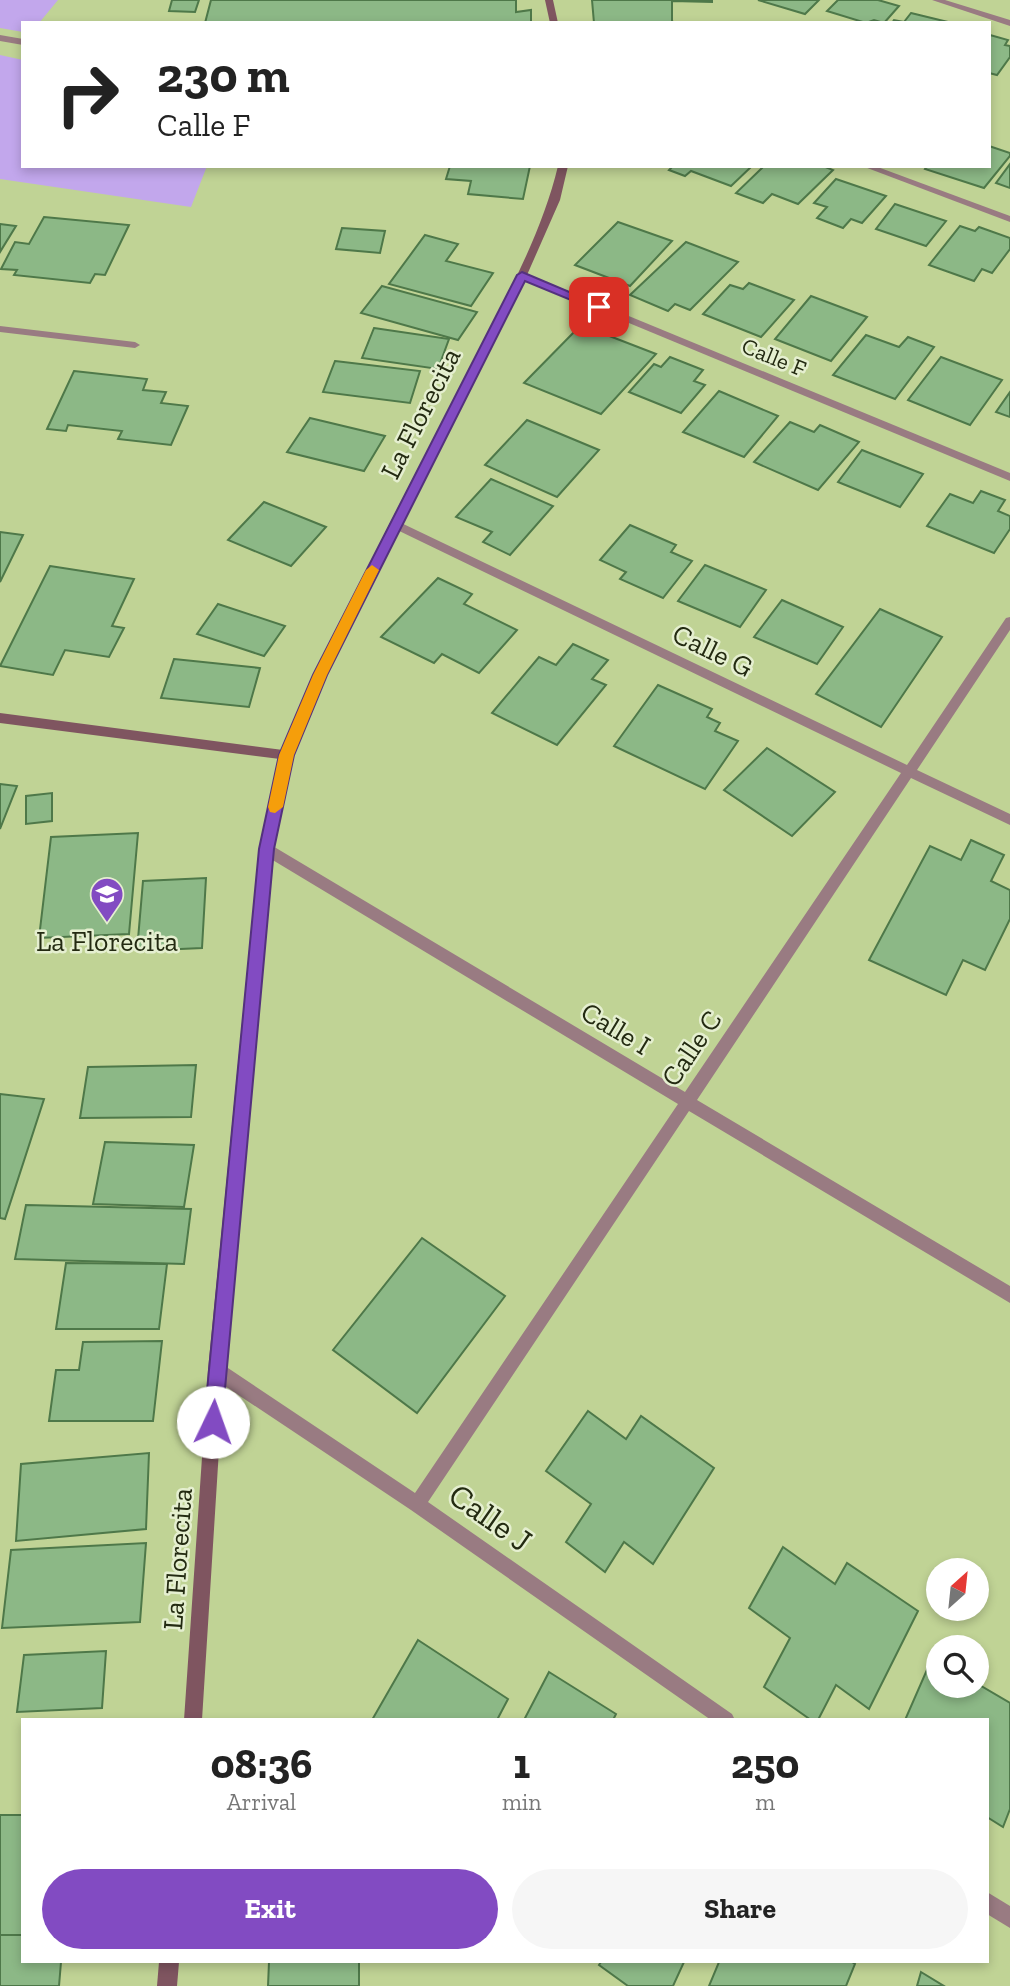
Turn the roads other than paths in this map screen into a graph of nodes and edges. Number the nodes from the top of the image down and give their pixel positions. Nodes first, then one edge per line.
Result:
1 (550, 0) edge
2 (936, 0) edge
3 (554, 21) edge
4 (1010, 23) edge
5 (0, 38) edge
6 (21, 42) edge
7 (563, 168) edge
8 (871, 168) edge
9 (1010, 219) edge
10 (522, 275) junction
11 (0, 329) edge
12 (135, 345) dead end
13 (1010, 477) edge
14 (395, 524) junction
15 (1010, 621) edge
16 (0, 718) edge
17 (287, 755) junction
18 (910, 772) junction
19 (1010, 820) edge
20 (266, 849) junction
21 (687, 1101) junction
22 (1010, 1295) edge
23 (216, 1370) junction
24 (417, 1504) junction
25 (193, 1718) edge
26 (723, 1718) edge
27 (989, 1903) edge
28 (1010, 1919) edge
29 (169, 1963) edge
30 (167, 1986) edge

1 - 3 main road
2 - 4 street
5 - 6 street
7 - 10 main road, La Florecita
8 - 9 street
10 - 13 street, Calle F
10 - 14 main road, La Florecita
11 - 12 street
14 - 17 main road, La Florecita
14 - 18 street, Calle G
15 - 18 street, Calle C
16 - 17 main road
17 - 20 main road, La Florecita
18 - 19 street, Calle G
18 - 21 street, Calle C
20 - 21 street, Calle I
20 - 23 main road, La Florecita
21 - 22 street, Calle I
21 - 24 street, Calle C
23 - 24 street, Calle J
23 - 25 main road, La Florecita
24 - 26 street, Calle J
27 - 28 street
29 - 30 main road

